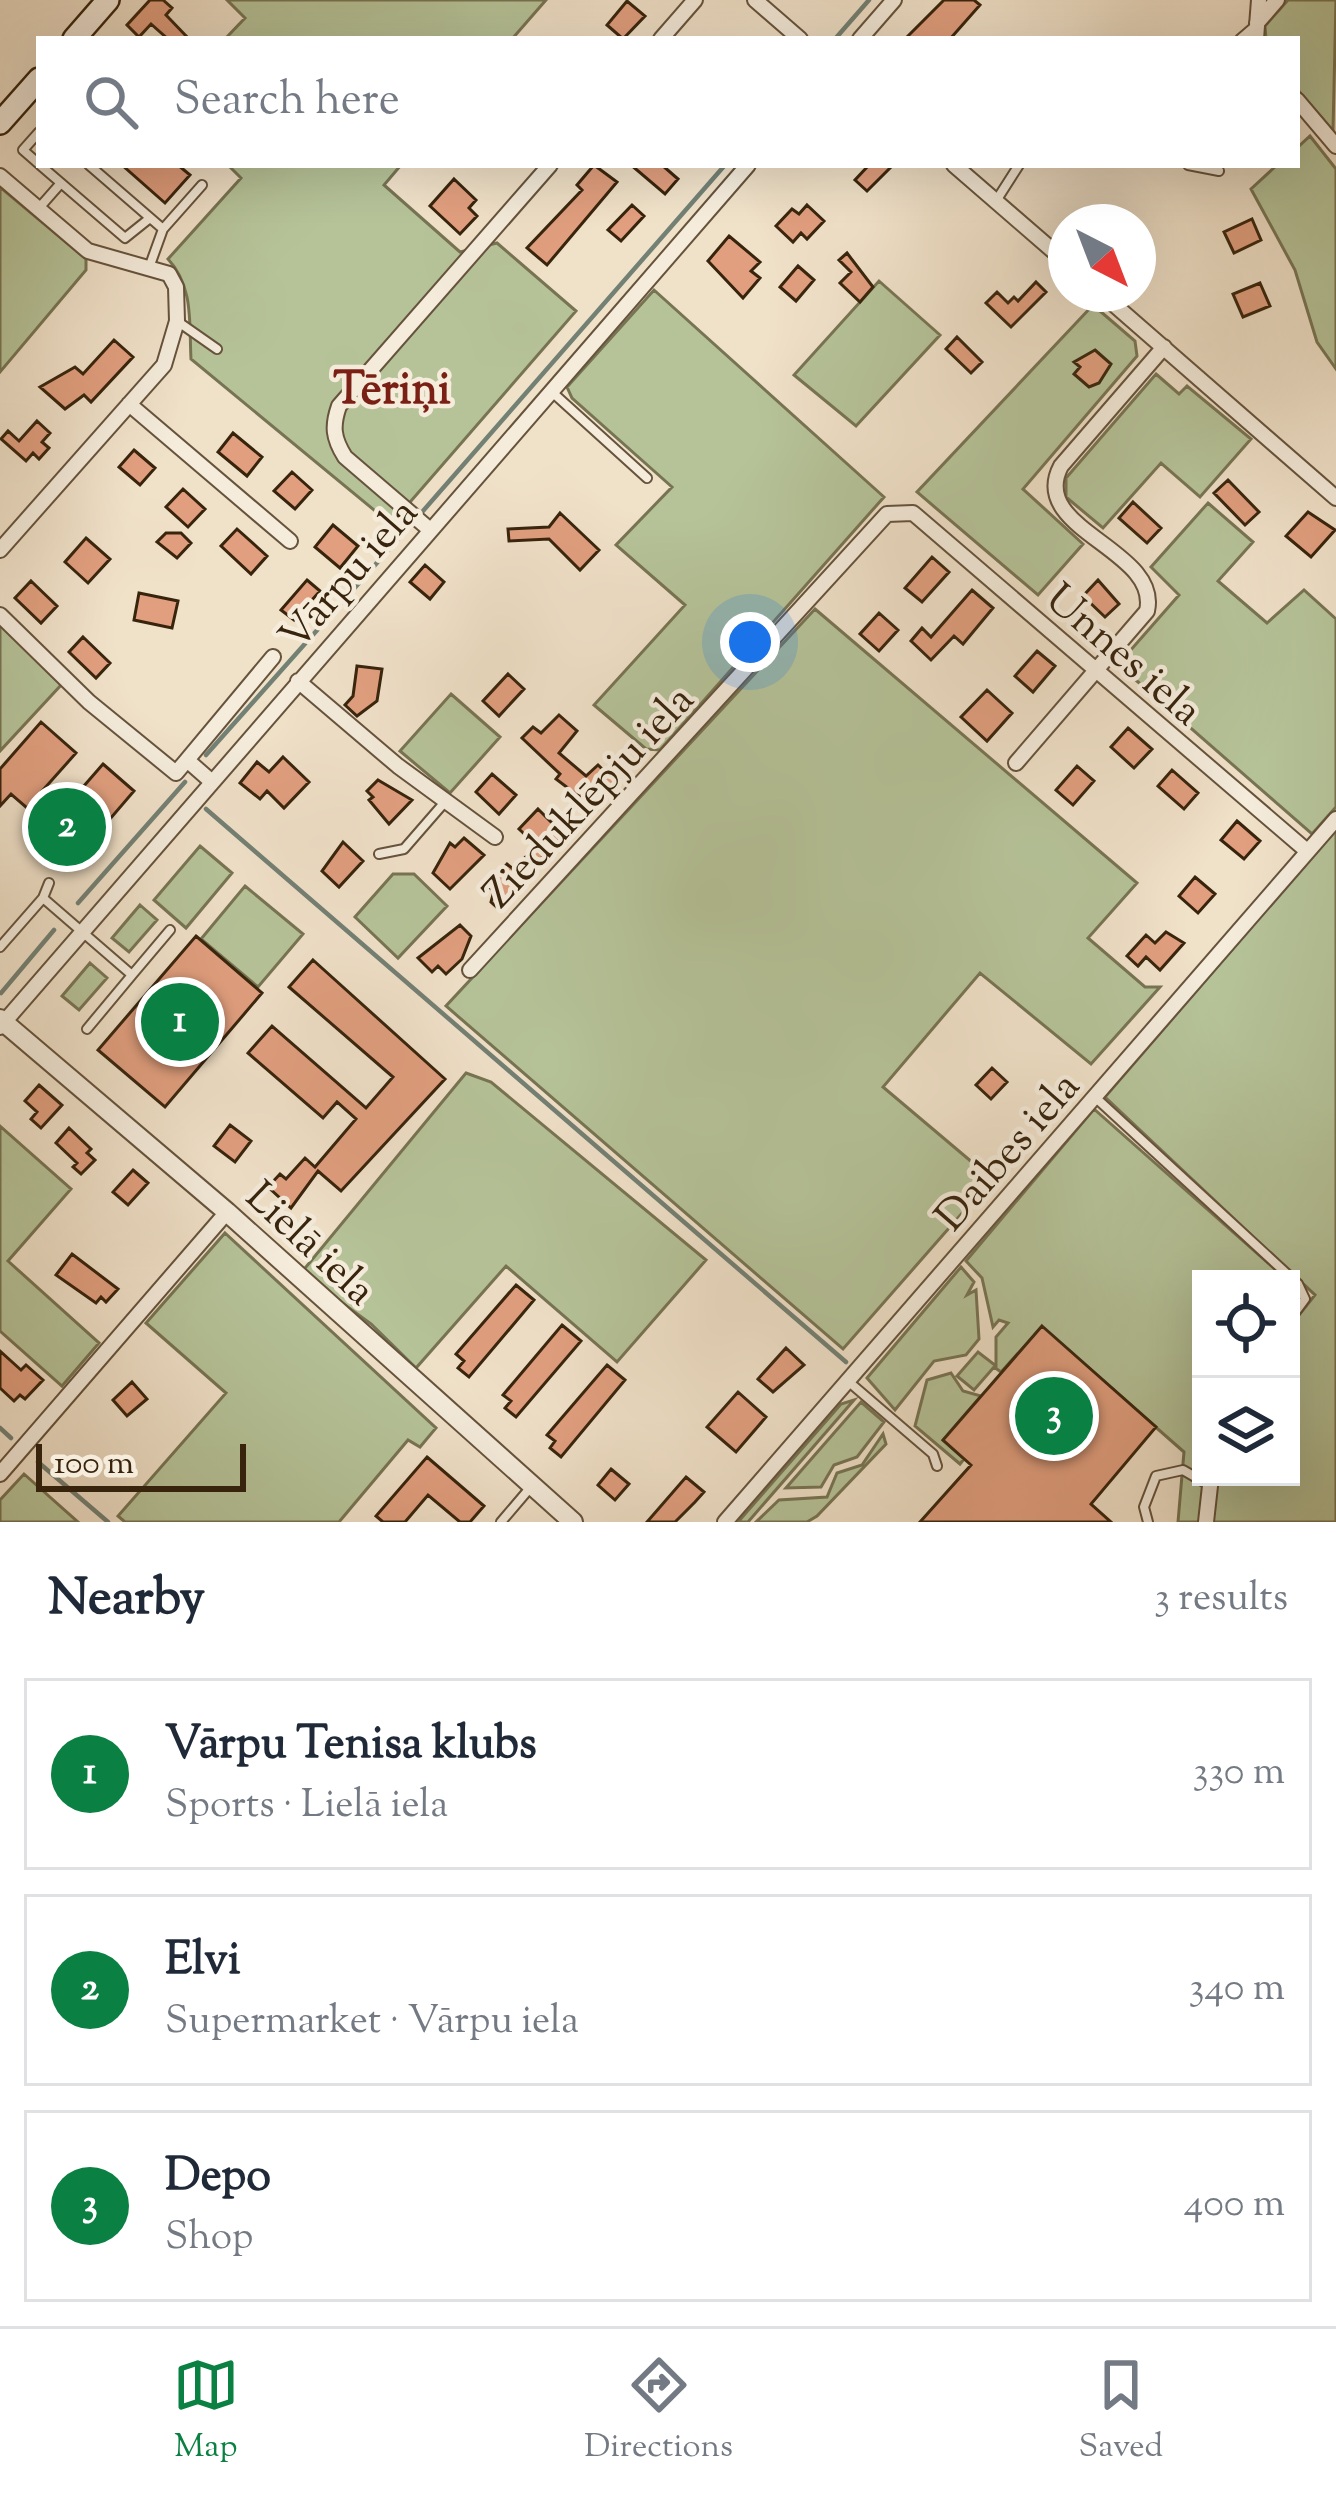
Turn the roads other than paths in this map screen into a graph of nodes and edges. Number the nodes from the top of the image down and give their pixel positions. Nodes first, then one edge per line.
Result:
1 (108, 0) edge
2 (695, 0) edge
3 (754, 0) edge
4 (894, 0) edge
5 (1258, 0) edge
6 (1277, 0) edge
7 (1256, 32) edge
8 (77, 36) edge
9 (664, 36) edge
10 (796, 36) edge
11 (863, 36) edge
12 (36, 82) edge
13 (1300, 103) edge
14 (0, 123) edge
15 (36, 135) edge
16 (1336, 145) edge
17 (36, 161) edge
18 (45, 168) edge
19 (92, 168) edge
20 (547, 168) edge
21 (745, 168) edge
22 (958, 168) edge
23 (1017, 168) edge
24 (1204, 168) edge
25 (1219, 171) dead end
26 (0, 176) edge
27 (62, 183) junction
28 (202, 185) dead end
29 (997, 201) junction
30 (39, 208) junction
31 (150, 218) junction
32 (163, 229) junction
33 (1048, 246) edge
34 (150, 265) junction
35 (1123, 312) edge
36 (177, 321) junction
37 (1164, 347) junction
38 (217, 349) dead end
39 (550, 391) junction
40 (129, 404) junction
41 (647, 478) dead end
42 (1336, 498) edge
43 (899, 509) joint
44 (429, 529) junction
45 (290, 541) dead end
46 (0, 550) edge
47 (0, 615) edge
48 (273, 657) dead end
49 (1094, 670) junction
50 (298, 681) junction
51 (187, 760) junction
52 (1016, 764) dead end
53 (212, 782) junction
54 (445, 802) junction
55 (1336, 819) edge
56 (495, 837) dead end
57 (1306, 851) junction
58 (379, 854) dead end
59 (49, 883) dead end
60 (43, 898) junction
61 (170, 930) dead end
62 (83, 933) junction
63 (0, 947) edge
64 (470, 970) dead end
65 (132, 975) junction
66 (2, 1023) edge
67 (87, 1029) dead end
68 (1095, 1097) junction
69 (227, 1212) junction
70 (1283, 1270) edge
71 (849, 1382) junction
72 (937, 1466) dead end
73 (1192, 1473) edge
74 (0, 1474) edge
75 (1210, 1486) edge
76 (531, 1487) junction
77 (504, 1518) edge
78 (516, 1522) edge
79 (573, 1522) edge
80 (725, 1522) edge
81 (1148, 1522) edge
82 (1206, 1522) edge

1 - 8 main road
2 - 9 street
3 - 10 street
4 - 11 street
5 - 7 street
6 - 7 street
12 - 14 main road
13 - 16 street
15 - 17 lane
18 - 27 lane
19 - 31 lane
20 - 44 street
21 - 39 street, Vārpu iela
22 - 29 street
23 - 29 lane
24 - 25 lane
26 - 30 street
27 - 30 lane
27 - 31 lane
28 - 32 lane
29 - 33 street
30 - 34 street
31 - 32 lane
32 - 34 lane
34 - 36 street
35 - 37 street
36 - 38 lane
36 - 40 street
37 - 42 street
37 - 49 street
39 - 41 lane
39 - 44 street, Vārpu iela
40 - 45 street
40 - 46 street
43 - 49 street, Unnes iela
43 - 64 street, Zieduklēpju iela
44 - 50 street, Vārpu iela
47 - 51 street
48 - 51 street
49 - 52 street
49 - 57 street, Unnes iela
50 - 53 street, Vārpu iela
50 - 54 street
51 - 53 street
53 - 62 street, Vārpu iela
54 - 56 street
54 - 58 lane
55 - 57 street, Daibes iela
57 - 68 street, Daibes iela
59 - 60 lane
60 - 62 lane
60 - 63 lane
61 - 65 lane
62 - 65 lane
62 - 66 street, Vārpu iela
65 - 67 lane
66 - 69 street, Lielā iela
68 - 70 lane
68 - 71 street, Daibes iela
69 - 74 street
69 - 76 street, Lielā iela
71 - 72 lane
71 - 80 street, Daibes iela
73 - 81 lane
75 - 82 street
76 - 77 lane
76 - 79 street, Lielā iela
77 - 78 lane

